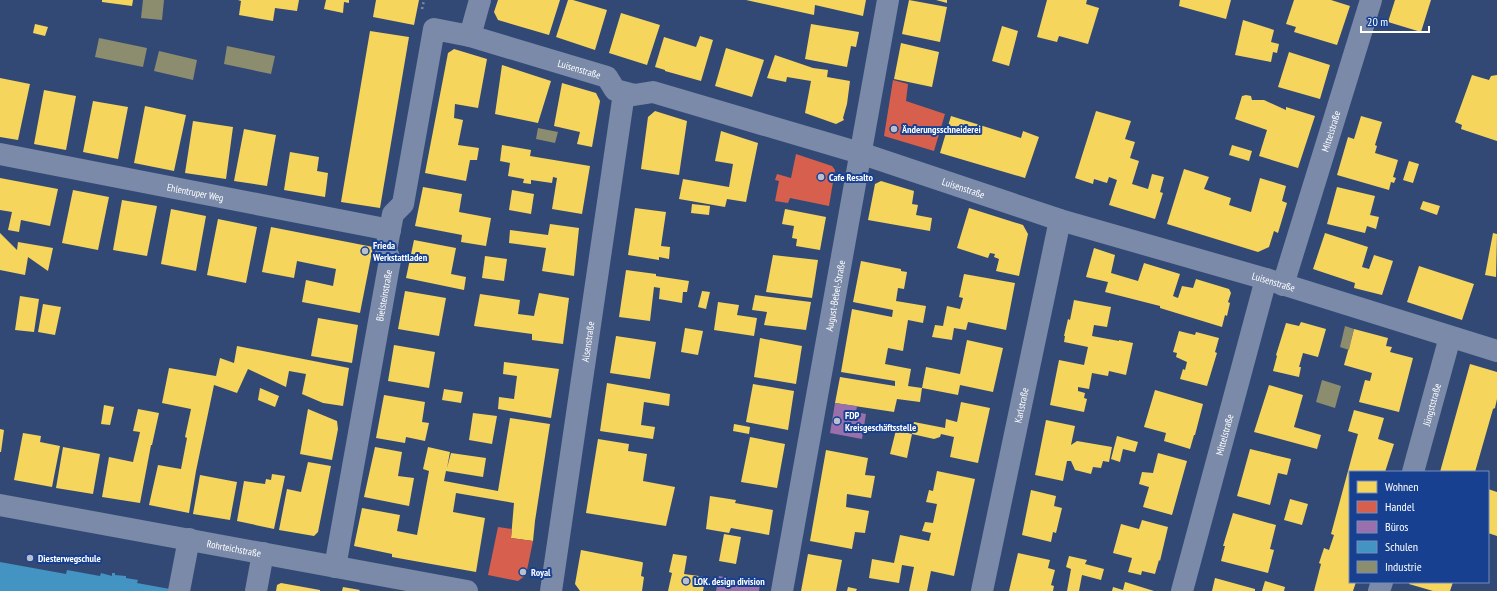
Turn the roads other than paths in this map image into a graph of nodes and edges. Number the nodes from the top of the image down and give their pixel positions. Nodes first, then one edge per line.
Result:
1 (480, 0) edge
2 (888, 0) edge
3 (1371, 0) edge
4 (434, 29) joint
5 (470, 36) junction
6 (624, 92) junction
7 (860, 153) junction
8 (0, 154) edge
9 (1060, 220) junction
10 (390, 230) junction
11 (1274, 282) junction
12 (1450, 337) junction
13 (1497, 351) edge
14 (1413, 471) edge
15 (0, 504) edge
16 (189, 540) junction
17 (263, 553) junction
18 (336, 567) junction
19 (179, 591) edge
20 (256, 591) edge
21 (467, 591) edge
22 (552, 591) edge
23 (782, 591) edge
24 (982, 591) edge
25 (1182, 591) edge

1 - 5 street
2 - 7 street, August-Bebel-Straße
3 - 11 street, Mittelstraße
4 - 5 street, Luisenstraße
4 - 10 street, Bielsteinstraße
5 - 6 street, Luisenstraße
6 - 7 street, Luisenstraße
6 - 22 street, Alsenstraße
7 - 9 street, Luisenstraße
7 - 23 street, August-Bebel-Straße
8 - 10 street, Ehlentruper Weg
9 - 11 street, Luisenstraße
9 - 24 street, Karlstraße
10 - 18 street, Bielsteinstraße
11 - 12 street, Luisenstraße
11 - 25 street, Mittelstraße
12 - 13 street, Luisenstraße
12 - 14 street, Jüngststraße
15 - 16 street, Rohrteichstraße
16 - 17 street, Rohrteichstraße
16 - 19 street
17 - 18 street, Rohrteichstraße
17 - 20 street
18 - 21 street, Rohrteichstraße

